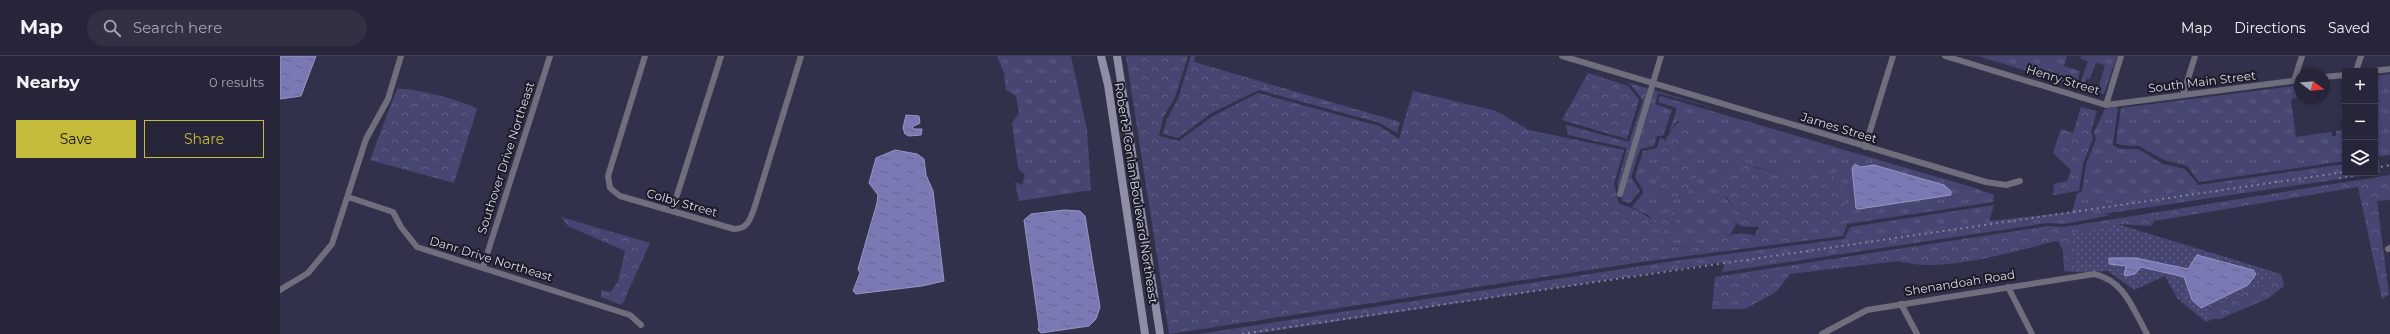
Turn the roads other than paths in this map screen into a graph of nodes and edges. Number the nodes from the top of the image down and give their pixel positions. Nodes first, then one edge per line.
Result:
1 (401, 56) edge
2 (550, 56) edge
3 (645, 56) edge
4 (720, 56) edge
5 (802, 56) edge
6 (1101, 56) edge
7 (1117, 56) edge
8 (1562, 56) edge
9 (1661, 56) edge
10 (1893, 56) edge
11 (1945, 56) edge
12 (2121, 56) edge
13 (2195, 56) edge
14 (2302, 56) edge
15 (2360, 56) edge
16 (2300, 68) edge
17 (2357, 68) edge
18 (2390, 69) edge
19 (2378, 70) edge
20 (2342, 75) edge
21 (2330, 76) edge
22 (2294, 81) edge
23 (1653, 84) junction
24 (2183, 95) junction
25 (2106, 105) junction
26 (1865, 147) junction
27 (2020, 181) dead end
28 (1620, 194) dead end
29 (348, 197) junction
30 (672, 211) junction
31 (483, 268) junction
32 (2008, 287) junction
33 (280, 290) edge
34 (1901, 304) junction
35 (641, 325) dead end
36 (1145, 334) edge
37 (1160, 334) edge
38 (1822, 334) edge
39 (1917, 334) edge
40 (2032, 334) edge
41 (2147, 334) edge

1 - 29 street
2 - 31 street, Southover Drive Northeast
3 - 30 street, Colby Street
4 - 30 street
5 - 30 street, Colby Street
6 - 36 main road, Robert J Conlan Boulevard Northeast
7 - 37 main road, Robert J Conlan Boulevard Northeast
8 - 23 street, James Street
9 - 23 street
10 - 26 street
11 - 25 street, Henry Street
12 - 25 street
13 - 24 street
14 - 16 street
15 - 17 street
18 - 19 street
20 - 21 street
22 - 24 street, South Main Street
23 - 26 street, James Street
23 - 28 street
24 - 25 street, South Main Street
26 - 27 street, James Street
29 - 31 street, Danr Drive Northeast
29 - 33 street
31 - 35 street, Danr Drive Northeast
32 - 34 street, Shenandoah Road
32 - 40 street
32 - 41 street, Shenandoah Road
34 - 38 street, Shenandoah Road
34 - 39 street

